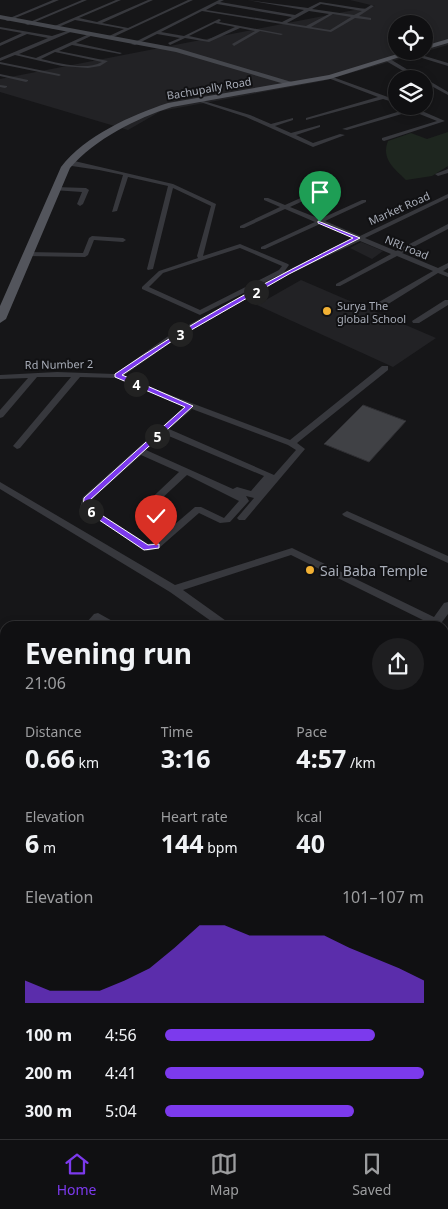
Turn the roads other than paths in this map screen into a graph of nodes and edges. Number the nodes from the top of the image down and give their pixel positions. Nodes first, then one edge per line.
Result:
1 (57, 0) edge
2 (85, 0) edge
3 (119, 0) edge
4 (151, 0) edge
5 (186, 0) edge
6 (191, 0) edge
7 (222, 0) edge
8 (251, 0) edge
9 (296, 1) edge
10 (216, 3) junction
11 (73, 5) junction
12 (81, 6) dead end
13 (287, 6) junction
14 (372, 6) dead end
15 (89, 8) dead end
16 (97, 9) junction
17 (131, 9) junction
18 (309, 9) junction
19 (140, 10) dead end
20 (201, 10) junction
21 (366, 10) junction
22 (149, 12) dead end
23 (333, 13) junction
24 (159, 14) junction
25 (169, 15) dead end
26 (229, 15) junction
27 (295, 16) junction
28 (177, 17) dead end
29 (355, 17) junction
30 (185, 18) junction
31 (5, 19) edge
32 (75, 19) junction
33 (370, 19) dead end
34 (214, 22) junction
35 (28, 23) junction
36 (98, 23) junction
37 (283, 24) junction
38 (238, 26) junction
39 (306, 27) junction
40 (0, 28) edge
41 (62, 29) junction
42 (127, 29) junction
43 (8, 30) junction
44 (259, 30) junction
45 (156, 32) junction
46 (0, 33) edge
47 (28, 33) junction
48 (281, 34) dead end
49 (89, 35) junction
50 (46, 36) junction
51 (108, 37) junction
52 (247, 37) junction
53 (54, 38) junction
54 (184, 38) junction
55 (257, 39) dead end
56 (448, 39) edge
57 (71, 43) junction
58 (135, 43) junction
59 (0, 44) edge
60 (170, 44) dead end
61 (433, 44) edge
62 (234, 45) dead end
63 (54, 51) junction
64 (120, 53) dead end
65 (15, 54) junction
66 (37, 58) junction
67 (388, 59) edge
68 (0, 60) edge
69 (388, 60) joint
70 (433, 60) edge
71 (448, 65) edge
72 (405, 70) edge
73 (0, 75) edge
74 (59, 75) dead end
75 (330, 77) junction
76 (26, 81) dead end
77 (291, 83) junction
78 (433, 86) edge
79 (448, 94) edge
80 (384, 97) junction
81 (388, 99) edge
82 (199, 100) junction
83 (395, 115) edge
84 (428, 115) edge
85 (291, 119) dead end
86 (308, 119) dead end
87 (442, 121) junction
88 (448, 124) edge
89 (270, 126) junction
90 (318, 126) dead end
91 (291, 135) junction
92 (384, 139) dead end
93 (69, 163) junction
94 (448, 170) edge
95 (126, 174) junction
96 (438, 174) dead end
97 (171, 185) junction
98 (329, 187) dead end
99 (55, 189) junction
100 (448, 196) edge
101 (266, 199) dead end
102 (364, 201) dead end
103 (80, 204) dead end
104 (285, 207) junction
105 (114, 211) dead end
106 (320, 222) junction
107 (448, 226) edge
108 (242, 227) dead end
109 (357, 238) junction
110 (123, 240) dead end
111 (263, 248) dead end
112 (27, 254) junction
113 (396, 254) junction
114 (200, 256) dead end
115 (448, 265) edge
116 (12, 266) dead end
117 (150, 269) dead end
118 (438, 271) junction
119 (284, 272) junction
120 (448, 275) edge
121 (338, 285) dead end
122 (238, 292) junction
123 (248, 297) junction
124 (448, 302) edge
125 (382, 304) dead end
126 (3, 306) edge
127 (208, 309) junction
128 (218, 313) junction
129 (0, 319) edge
130 (416, 321) dead end
131 (385, 368) dead end
132 (78, 374) junction
133 (35, 375) junction
134 (117, 376) junction
135 (0, 378) edge
136 (190, 406) junction
137 (0, 416) edge
138 (163, 430) junction
139 (291, 443) junction
140 (17, 446) dead end
141 (140, 451) junction
142 (158, 453) dead end
143 (186, 471) junction
144 (0, 485) edge
145 (142, 512) dead end
146 (347, 514) dead end
147 (242, 518) dead end
148 (448, 560) edge
149 (174, 589) junction
150 (448, 606) edge
151 (93, 621) edge
152 (104, 621) edge
153 (218, 621) edge
154 (428, 621) edge
155 (436, 621) edge

1 - 31 street
2 - 11 street
3 - 16 street
4 - 17 street
5 - 24 street
6 - 24 street
7 - 10 street
8 - 13 street
9 - 13 street
10 - 20 street
10 - 27 street
11 - 12 street
11 - 35 street
13 - 18 street
14 - 21 street
15 - 16 street
16 - 32 street
17 - 19 street
17 - 36 street
18 - 21 street
18 - 23 street
18 - 27 street
20 - 26 street
20 - 30 street
21 - 29 street
22 - 24 street
23 - 29 street
23 - 39 street
24 - 25 street
24 - 42 street
26 - 34 street
26 - 37 street
27 - 37 street
28 - 30 street
29 - 33 street
29 - 39 street
30 - 45 street
31 - 35 street
32 - 36 street
32 - 41 street
34 - 38 street
34 - 54 street
35 - 41 street
36 - 42 street
37 - 39 street
38 - 44 street
38 - 54 street
40 - 43 street
41 - 49 street
41 - 50 street
41 - 51 street
41 - 53 street
42 - 51 street
43 - 46 street
43 - 47 street
44 - 48 street
44 - 52 street
45 - 54 street
45 - 58 street
47 - 50 street
47 - 59 street
49 - 51 street
49 - 57 street
50 - 53 street
50 - 68 street
51 - 58 street
52 - 55 street
52 - 62 street
53 - 65 street
54 - 60 street
56 - 61 main road
57 - 63 street
57 - 64 street
58 - 77 street
63 - 66 street
63 - 66 street
65 - 66 street
65 - 68 street
67 - 77 main road, Bachupally Road
68 - 74 street
69 - 72 street
69 - 75 main road, Bachupally Road
70 - 71 street
73 - 76 street
75 - 80 street
75 - 82 main road, Bachupally Road
77 - 116 main road, Bachupally Road
78 - 79 street
80 - 81 street
80 - 86 street
82 - 89 street
82 - 93 main road, Bachupally Road
83 - 91 street
84 - 87 street
85 - 89 street
87 - 88 street
87 - 92 street
89 - 91 street
90 - 91 street
93 - 95 street
93 - 99 main road, Bachupally Road
94 - 96 street
95 - 97 street
95 - 105 street
97 - 114 street
97 - 117 street
98 - 104 street
99 - 103 street
99 - 112 main road, Bachupally Road
100 - 109 street, Market Road
101 - 104 street, NRI road
102 - 106 street
104 - 106 street, NRI road
104 - 108 street
106 - 109 street, NRI road
106 - 111 street
107 - 113 street
109 - 113 street, NRI road
109 - 119 street, Market Road
110 - 112 street
112 - 126 main road, Bachupally Road
113 - 118 street, NRI road
113 - 121 street
115 - 118 street
118 - 120 street, NRI road
118 - 125 street
119 - 122 street
119 - 123 street
119 - 127 street
122 - 123 street
122 - 127 street
123 - 128 street
124 - 130 street
126 - 129 main road, Bachupally Road
127 - 128 street
128 - 134 street
131 - 139 street
132 - 133 street, Rd Number 2
132 - 134 street, Rd Number 2
132 - 140 street
133 - 135 street, Rd Number 2
133 - 137 street
134 - 136 street, Rd Number 2
136 - 138 street
136 - 139 street, Rd Number 2
138 - 141 street
138 - 142 street
139 - 147 street
141 - 143 street
141 - 143 street
143 - 145 street
144 - 149 street
146 - 148 street
149 - 153 street
149 - 154 street
150 - 155 street
151 - 152 street

